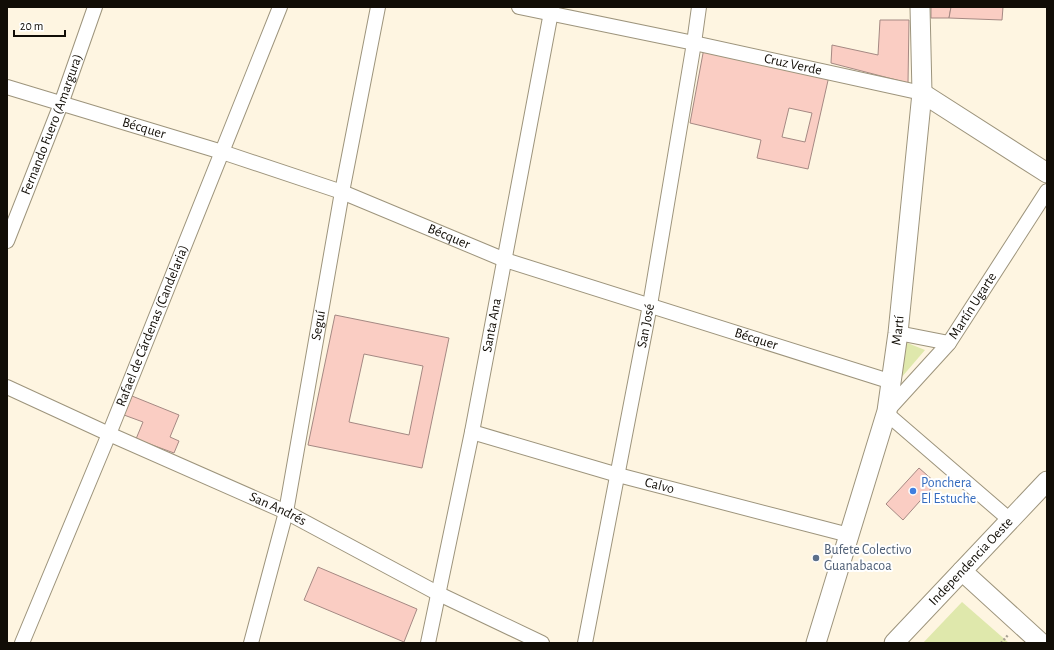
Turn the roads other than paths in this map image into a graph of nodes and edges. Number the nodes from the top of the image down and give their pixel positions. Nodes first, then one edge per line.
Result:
1 (95, 7) edge
2 (280, 7) edge
3 (378, 7) edge
4 (519, 7) edge
5 (699, 7) edge
6 (920, 7) edge
7 (551, 11) edge
8 (694, 43) junction
9 (7, 87) edge
10 (922, 93) junction
11 (61, 104) junction
12 (222, 152) junction
13 (1047, 173) edge
14 (1047, 191) edge
15 (342, 192) junction
16 (7, 241) edge
17 (505, 260) junction
18 (650, 305) junction
19 (898, 333) junction
20 (949, 343) junction
21 (892, 382) junction
22 (7, 387) edge
23 (886, 412) junction
24 (472, 432) junction
25 (109, 434) junction
26 (618, 475) junction
27 (1047, 481) edge
28 (286, 512) junction
29 (1010, 520) junction
30 (849, 535) junction
31 (962, 571) junction
32 (439, 594) junction
33 (22, 643) edge
34 (251, 643) edge
35 (428, 643) edge
36 (542, 643) edge
37 (585, 643) edge
38 (816, 643) edge
39 (894, 643) edge
40 (1041, 643) edge

1 - 11 street, Fernando Fuero (Amargura)
2 - 12 street, Rafael de Cárdenas (Candelaria)
3 - 15 street, Seguí
4 - 7 street, Cruz Verde
5 - 8 street, San José
6 - 10 main road, Martí
7 - 8 street, Cruz Verde
7 - 17 street, Santa Ana
8 - 10 street, Cruz Verde
8 - 18 street, San José
9 - 11 street, Bécquer
10 - 13 main road, Cruz Verde
10 - 19 main road, Martí
11 - 12 street, Bécquer
11 - 16 street, Fernando Fuero (Amargura)
12 - 15 street, Bécquer
12 - 25 street, Rafael de Cárdenas (Candelaria)
14 - 20 street, Martín Ugarte
15 - 17 street, Bécquer
15 - 28 street, Seguí
17 - 18 street, Bécquer
17 - 24 street, Santa Ana
18 - 21 street, Bécquer
18 - 26 street, San José
19 - 20 street
19 - 21 main road, Martí
20 - 23 street, Martín Ugarte
21 - 23 main road, Martí
22 - 25 street, San Andrés
23 - 29 street
23 - 30 main road, Martí
24 - 26 street, Calvo
24 - 32 street, Santa Ana
25 - 28 street, San Andrés
25 - 33 street, Rafael de Cárdenas (Candelaria)
26 - 30 street, Calvo
26 - 37 street, San José
27 - 29 main road, Independencia Oeste
28 - 32 street, San Andrés
28 - 34 street, Seguí
29 - 31 main road, Independencia Oeste
30 - 38 main road, Martí
31 - 39 main road, Independencia Oeste
31 - 40 main road
32 - 35 street, Santa Ana
32 - 36 street, San Andrés

